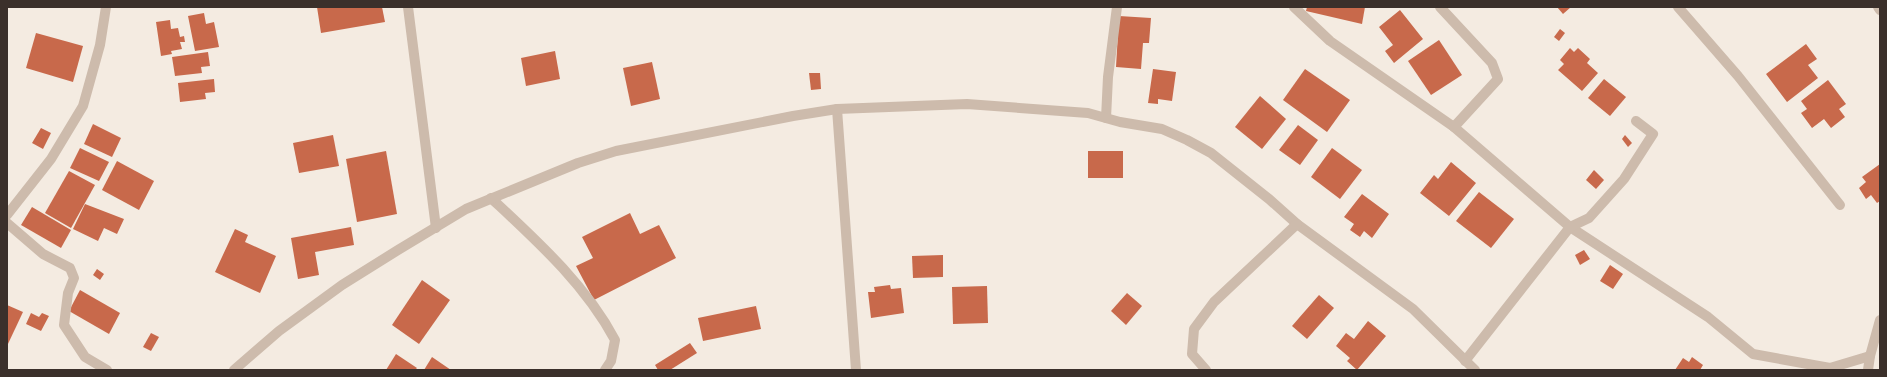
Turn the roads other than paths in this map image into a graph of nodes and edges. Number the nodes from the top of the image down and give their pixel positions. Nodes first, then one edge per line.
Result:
1 (106, 7) edge
2 (408, 7) edge
3 (1117, 7) edge
4 (1294, 7) edge
5 (1440, 7) edge
6 (1678, 7) edge
7 (1878, 7) edge
8 (1880, 10) edge
9 (837, 110) junction
10 (1106, 118) junction
11 (1636, 121) dead end
12 (1454, 127) junction
13 (492, 198) junction
14 (1840, 205) dead end
15 (7, 215) edge
16 (7, 223) edge
17 (1297, 224) junction
18 (1570, 227) junction
19 (436, 228) junction
20 (1880, 320) edge
21 (1870, 356) junction
22 (1465, 361) junction
23 (107, 370) edge
24 (234, 370) edge
25 (605, 370) edge
26 (856, 370) edge
27 (1206, 370) edge
28 (1475, 370) edge
29 (1868, 370) edge

1 - 15 street
2 - 19 street
3 - 10 street
4 - 12 street
5 - 12 street
6 - 14 street
7 - 8 street
9 - 10 street
9 - 13 street
9 - 26 street
10 - 17 street
11 - 18 street
12 - 18 street
13 - 19 street
13 - 25 street
16 - 23 street
17 - 22 street
17 - 27 street
18 - 21 street
18 - 22 street
19 - 24 street
20 - 21 street
21 - 29 street
22 - 28 street

